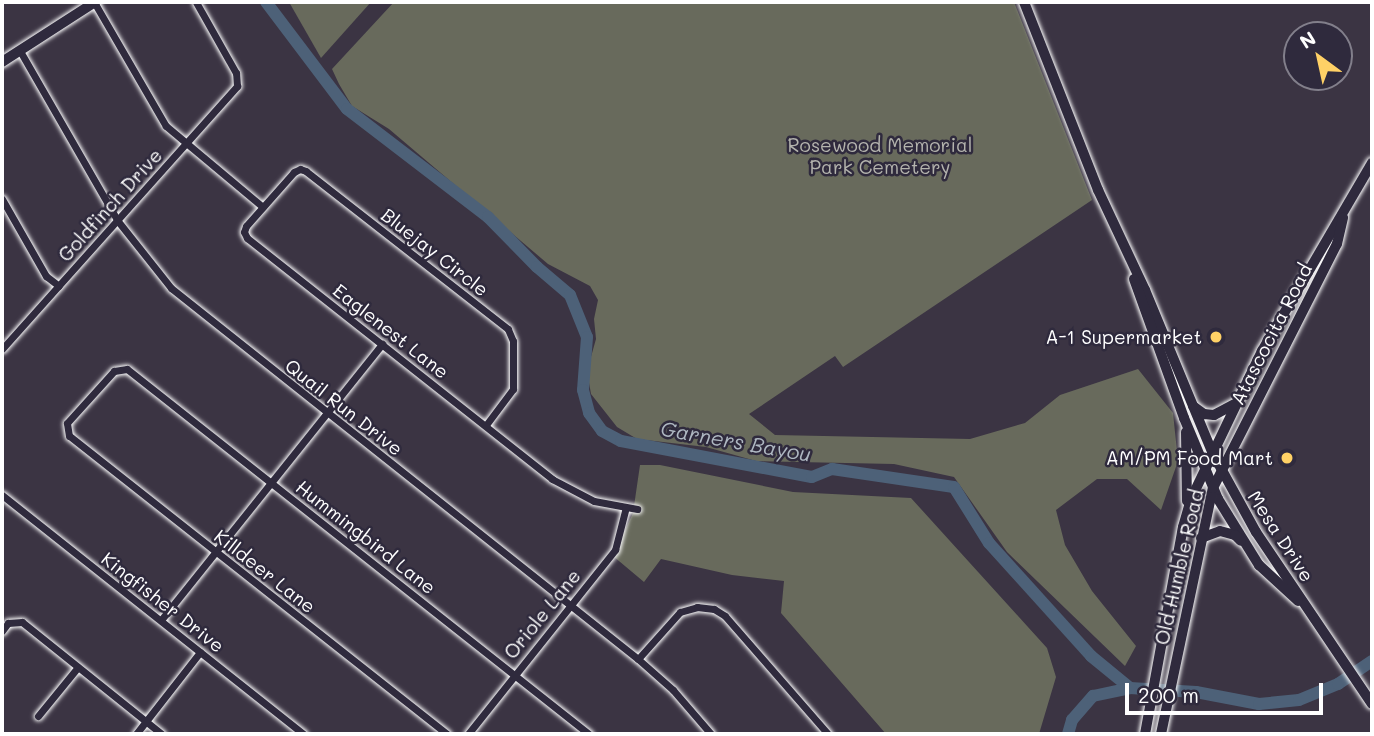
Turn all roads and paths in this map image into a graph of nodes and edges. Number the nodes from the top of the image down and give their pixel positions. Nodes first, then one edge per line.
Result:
1 (95, 2) edge
2 (196, 2) edge
3 (1024, 2) edge
4 (20, 51) junction
5 (2, 62) edge
6 (185, 144) junction
7 (1372, 163) edge
8 (2, 199) edge
9 (263, 206) junction
10 (1345, 211) junction
11 (117, 220) junction
12 (1120, 239) junction
13 (59, 286) junction
14 (382, 344) junction
15 (2, 349) edge
16 (121, 368) joint
17 (1236, 403) junction
18 (1192, 405) junction
19 (326, 414) junction
20 (1184, 418) junction
21 (486, 425) junction
22 (1212, 452) junction
23 (1205, 468) junction
24 (1223, 472) junction
25 (272, 484) junction
26 (1213, 488) junction
27 (2, 496) edge
28 (626, 507) junction
29 (637, 509) dead end
30 (1184, 523) junction
31 (1200, 538) junction
32 (1247, 547) junction
33 (217, 553) junction
34 (569, 605) junction
35 (1314, 617) junction
36 (161, 621) junction
37 (2, 631) edge
38 (200, 652) junction
39 (638, 659) junction
40 (78, 667) junction
41 (514, 674) junction
42 (1372, 704) edge
43 (38, 716) dead end
44 (146, 722) junction
45 (136, 734) edge
46 (162, 734) edge
47 (304, 734) edge
48 (447, 734) edge
49 (468, 734) edge
50 (589, 734) edge
51 (712, 734) edge
52 (828, 734) edge
53 (1145, 734) edge
54 (1161, 734) edge

1 - 4 main road
1 - 6 street
2 - 6 street, Goldfinch Drive
3 - 12 main road, Old Humble Road
4 - 5 main road
4 - 11 street, Quail Run Drive
6 - 9 street
6 - 11 street, Goldfinch Drive
7 - 10 main road, Atascocita Road
8 - 13 street
9 - 14 street, Eaglenest Lane
9 - 21 street, Bluejay Circle
10 - 17 main road, Atascocita Road
10 - 24 main road, Atascocita Road
11 - 13 street, Goldfinch Drive
11 - 19 street, Quail Run Drive
12 - 18 main road, Old Humble Road
12 - 20 main road, Old Humble Road
13 - 15 street, Goldfinch Drive
14 - 19 street
14 - 21 street, Eaglenest Lane
16 - 25 street, Hummingbird Lane
16 - 33 street, Killdeer Lane
17 - 18 main road
17 - 22 main road, Atascocita Road
18 - 22 main road, Old Humble Road
19 - 25 street
19 - 34 street, Quail Run Drive
20 - 23 main road, Old Humble Road
20 - 30 main road
21 - 28 street, Eaglenest Lane
22 - 23 main road, Old Humble Road
22 - 24 main road, Old Humble Road
23 - 26 main road, Mesa Drive
23 - 30 main road, Old Humble Road
24 - 26 main road, Old Humble Road
24 - 35 main road, Mesa Drive
25 - 33 street
25 - 41 street, Hummingbird Lane
26 - 31 main road, Old Humble Road
26 - 32 main road, Mesa Drive
27 - 36 street, Kingfisher Drive
28 - 29 street, Eaglenest Lane
28 - 34 street, Oriole Lane
30 - 53 main road, Old Humble Road
31 - 32 main road
31 - 54 main road, Old Humble Road
32 - 35 main road, Mesa Drive
33 - 36 street
33 - 48 street, Killdeer Lane
34 - 39 street, Quail Run Drive
34 - 41 street, Oriole Lane
35 - 42 main road, Mesa Drive
36 - 38 street, Kingfisher Drive
37 - 40 street
38 - 44 street
38 - 47 street, Kingfisher Drive
39 - 51 street, Quail Run Drive
39 - 52 street
40 - 43 street
40 - 44 street
41 - 49 street, Oriole Lane
41 - 50 street, Hummingbird Lane
44 - 45 street
44 - 46 street

